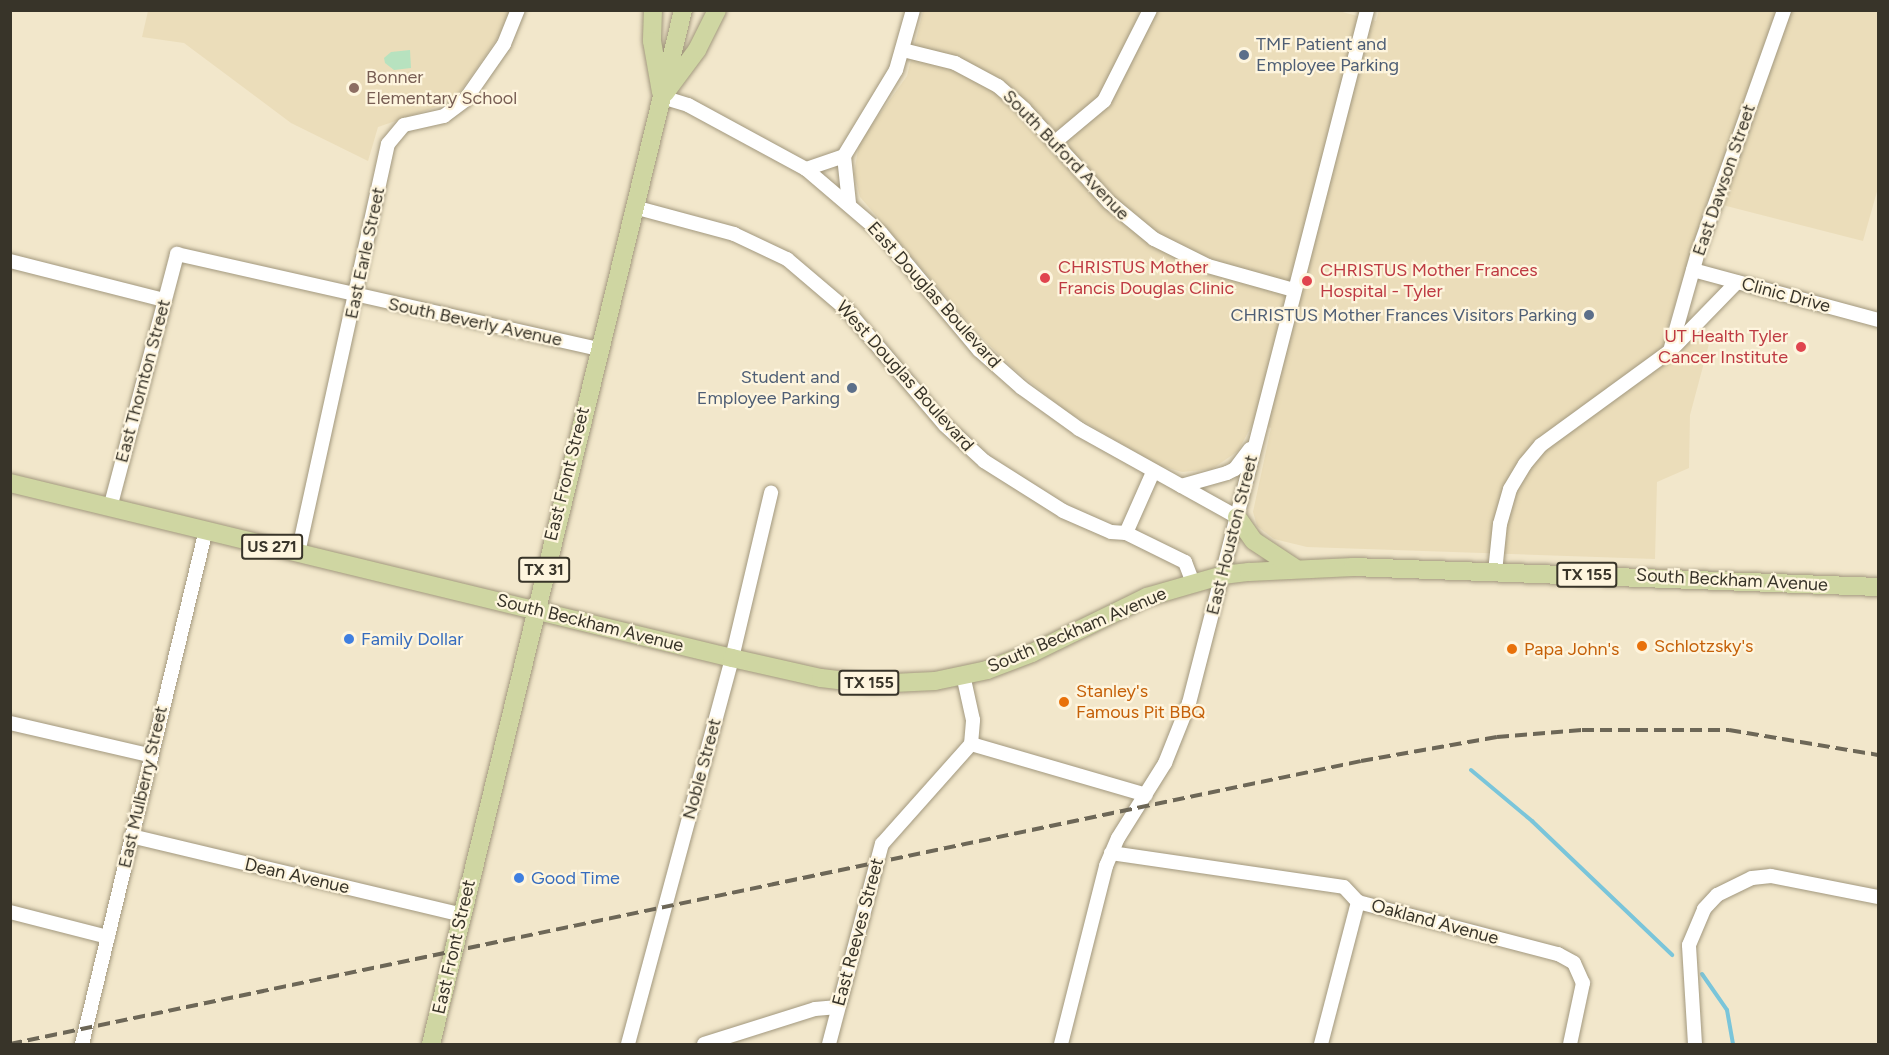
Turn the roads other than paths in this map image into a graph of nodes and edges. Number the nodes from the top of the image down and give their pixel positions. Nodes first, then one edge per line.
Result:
1 (518, 10) edge
2 (652, 10) edge
3 (683, 10) edge
4 (717, 10) edge
5 (913, 10) edge
6 (1150, 10) edge
7 (1367, 10) edge
8 (1784, 10) edge
9 (903, 50) junction
10 (662, 97) junction
11 (1055, 142) junction
12 (844, 156) junction
13 (806, 169) junction
14 (849, 203) junction
15 (634, 207) junction
16 (177, 254) joint
17 (10, 261) edge
18 (1693, 270) junction
19 (1737, 282) junction
20 (1294, 290) junction
21 (357, 297) junction
22 (164, 300) junction
23 (1878, 320) edge
24 (598, 349) junction
25 (1670, 351) junction
26 (1254, 443) junction
27 (1153, 472) junction
28 (10, 483) edge
29 (1181, 486) junction
30 (771, 493) dead end
31 (110, 508) junction
32 (1237, 517) junction
33 (206, 530) junction
34 (1126, 533) junction
35 (298, 553) junction
36 (1295, 568) junction
37 (1496, 572) junction
38 (1223, 575) junction
39 (1192, 583) junction
40 (1878, 587) edge
41 (535, 609) junction
42 (732, 658) junction
43 (963, 675) junction
44 (10, 723) edge
45 (971, 744) junction
46 (149, 755) junction
47 (1146, 795) junction
48 (131, 836) junction
49 (1111, 853) junction
50 (1878, 897) edge
51 (1358, 902) junction
52 (10, 912) edge
53 (462, 915) junction
54 (108, 936) junction
55 (838, 1007) junction
56 (82, 1044) edge
57 (430, 1044) edge
58 (628, 1044) edge
59 (704, 1044) edge
60 (829, 1044) edge
61 (1061, 1044) edge
62 (1321, 1044) edge
63 (1570, 1044) edge
64 (1695, 1044) edge

1 - 21 street, East Earle Street
2 - 10 main road
3 - 10 main road, East Front Street / TX 31
4 - 10 main road
5 - 9 street
6 - 11 street
7 - 20 street, East Houston Street
8 - 18 street, East Dawson Street
9 - 11 street, South Buford Avenue
9 - 12 street
10 - 13 street, East Douglas Boulevard
10 - 15 main road, East Front Street / TX 31
11 - 20 street, South Buford Avenue
12 - 13 street
12 - 14 street
13 - 14 street, East Douglas Boulevard
14 - 27 street, East Douglas Boulevard
15 - 24 main road, East Front Street / TX 31
15 - 34 street, West Douglas Boulevard
16 - 21 street, South Beverly Avenue
16 - 22 street, East Thornton Street
17 - 22 street
18 - 19 street, Clinic Drive
18 - 25 street, East Dawson Street
19 - 23 street, Clinic Drive
19 - 25 street
20 - 26 street, East Houston Street
21 - 24 street, South Beverly Avenue
21 - 35 street, East Earle Street
22 - 31 street, East Thornton Street
24 - 41 main road, East Front Street / TX 31
25 - 37 street
26 - 29 street
26 - 32 street, East Houston Street
27 - 29 street, East Douglas Boulevard
27 - 34 street
28 - 31 main road, South Beckham Avenue / US 271
29 - 32 street, East Douglas Boulevard
30 - 42 street, Noble Street
31 - 33 main road, South Beckham Avenue / US 271
32 - 36 main road
32 - 38 street, East Houston Street
33 - 35 main road, South Beckham Avenue / US 271
33 - 46 street, East Mulberry Street
34 - 39 street, West Douglas Boulevard
35 - 41 main road, South Beckham Avenue / US 271
36 - 37 main road, South Beckham Avenue / TX 155
36 - 38 main road, South Beckham Avenue / TX 155
37 - 40 main road, South Beckham Avenue / TX 155
38 - 39 main road, South Beckham Avenue / TX 155
38 - 47 street, East Houston Street
39 - 43 main road, South Beckham Avenue / TX 155
41 - 42 main road, South Beckham Avenue / TX 155
41 - 53 main road, East Front Street / TX 31
42 - 43 main road, South Beckham Avenue / TX 155
42 - 58 street, Noble Street
43 - 45 street
44 - 46 street
45 - 47 street
45 - 55 street, East Reeves Street
46 - 48 street, East Mulberry Street
47 - 49 street, East Houston Street
48 - 53 street, Dean Avenue
48 - 54 street, East Mulberry Street
49 - 51 street, Oakland Avenue
49 - 61 street, East Houston Street
50 - 64 street
51 - 62 street
51 - 63 street, Oakland Avenue
52 - 54 street
53 - 57 main road, East Front Street / TX 31
54 - 56 street, East Mulberry Street
55 - 59 street
55 - 60 street, East Reeves Street

